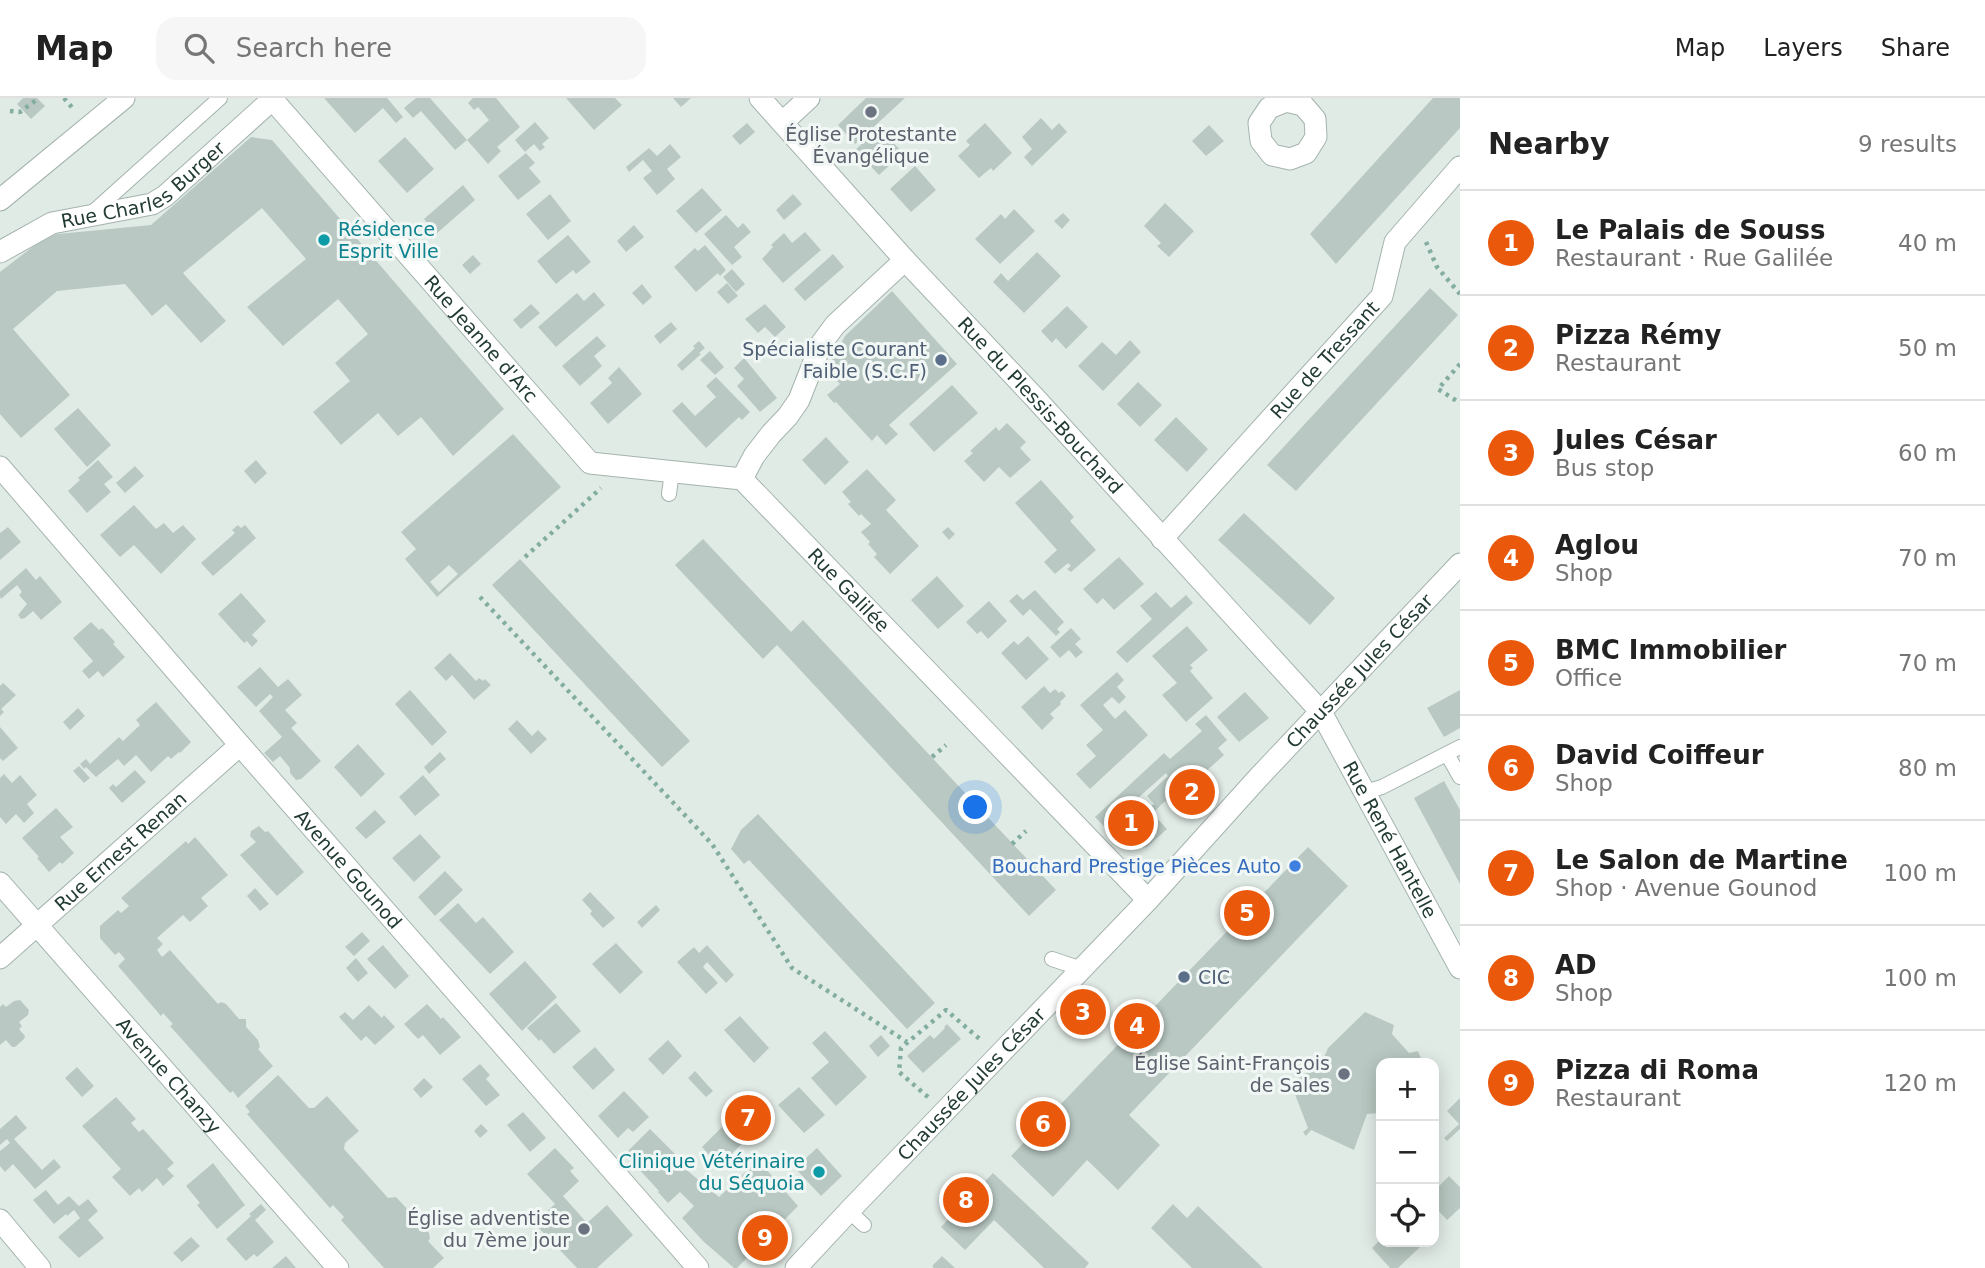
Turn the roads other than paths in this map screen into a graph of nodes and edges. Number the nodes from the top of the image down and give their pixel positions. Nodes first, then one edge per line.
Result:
1 (124, 98) edge
2 (219, 98) edge
3 (760, 98) edge
4 (809, 98) edge
5 (273, 99) edge
6 (783, 122) junction
7 (1460, 167) edge
8 (0, 200) edge
9 (91, 214) junction
10 (0, 252) edge
11 (905, 260) junction
12 (0, 467) edge
13 (672, 471) junction
14 (742, 479) junction
15 (669, 494) dead end
16 (1162, 538) junction
17 (1460, 564) edge
18 (1321, 712) junction
19 (240, 745) junction
20 (1454, 751) edge
21 (1460, 777) edge
22 (1365, 792) junction
23 (0, 883) edge
24 (1148, 900) junction
25 (38, 925) junction
26 (0, 958) edge
27 (1052, 959) dead end
28 (1460, 968) edge
29 (1082, 969) junction
30 (0, 1220) edge
31 (804, 1265) edge
32 (40, 1268) edge
33 (338, 1268) edge
34 (698, 1268) edge

1 - 8 street
2 - 9 lane
3 - 6 street, Rue du Plessis-Bouchard
4 - 6 street
5 - 9 street, Rue Charles Burger
5 - 13 street, Rue Jeanne d'Arc
6 - 11 street, Rue du Plessis-Bouchard
7 - 16 street, Rue de Tressant
9 - 10 street, Rue Charles Burger
11 - 14 street
11 - 16 street, Rue du Plessis-Bouchard
12 - 19 street, Avenue Gounod
13 - 14 street, Rue Jeanne d'Arc
13 - 15 lane
14 - 24 street, Rue Galilée
16 - 18 street, Rue du Plessis-Bouchard
17 - 18 street, Chaussée Jules César
18 - 22 street, Rue René Hantelle
18 - 24 street, Chaussée Jules César
19 - 25 street, Rue Ernest Renan
19 - 34 street, Avenue Gounod
20 - 21 lane
20 - 22 lane
22 - 28 street, Rue René Hantelle
23 - 25 street, Avenue Chanzy
24 - 29 street, Chaussée Jules César
25 - 26 street, Rue Ernest Renan
25 - 33 street, Avenue Chanzy
27 - 29 lane
29 - 31 street, Chaussée Jules César
30 - 32 street

